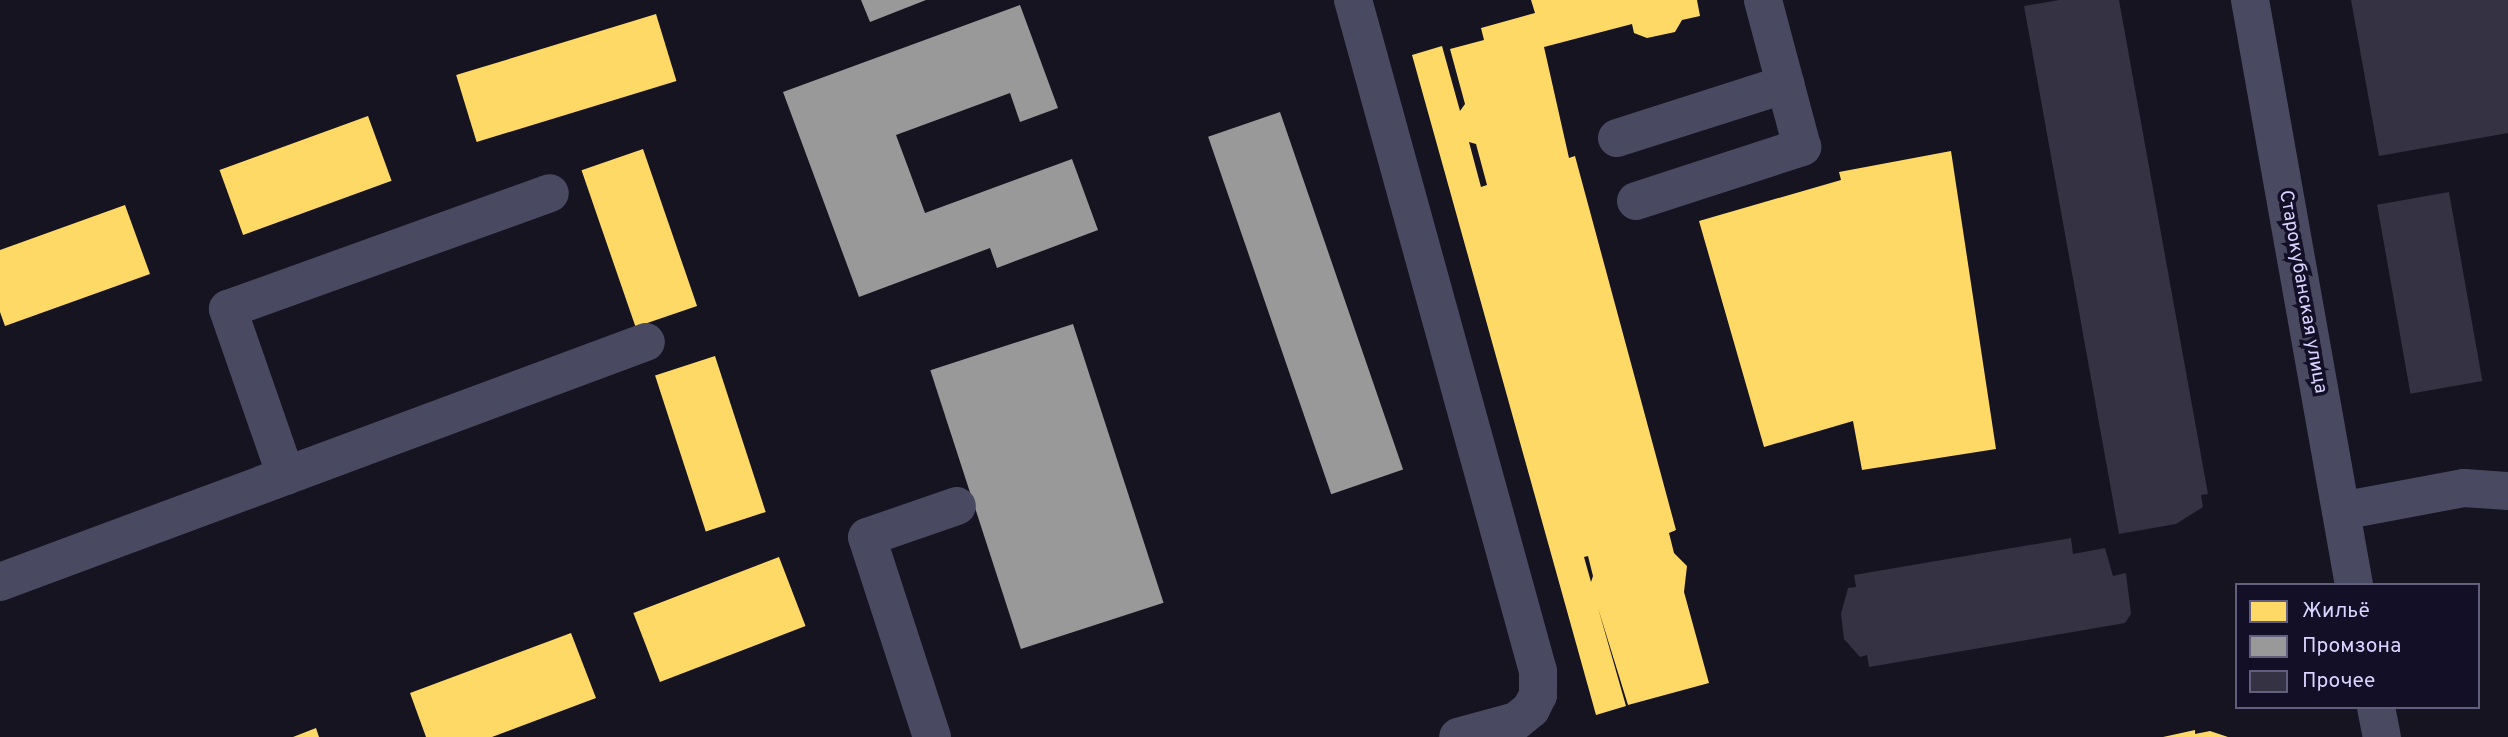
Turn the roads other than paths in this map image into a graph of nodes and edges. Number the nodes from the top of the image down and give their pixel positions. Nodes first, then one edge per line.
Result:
1 (1353, 0) edge
2 (1763, 0) edge
3 (2250, 0) edge
4 (1786, 84) junction
5 (1617, 138) dead end
6 (550, 193) dead end
7 (1636, 201) dead end
8 (646, 342) dead end
9 (286, 476) junction
10 (2508, 491) edge
11 (957, 506) dead end
12 (2341, 511) junction
13 (0, 582) edge
14 (2354, 583) edge
15 (2376, 709) edge
16 (932, 737) edge
17 (1458, 737) edge
18 (2382, 737) edge

1 - 17 street
2 - 4 street
3 - 12 street, Старокубанская улица
4 - 5 street
4 - 7 street
6 - 9 street
8 - 9 street
9 - 13 street
10 - 12 street
11 - 16 street
12 - 14 street, Старокубанская улица
15 - 18 street

